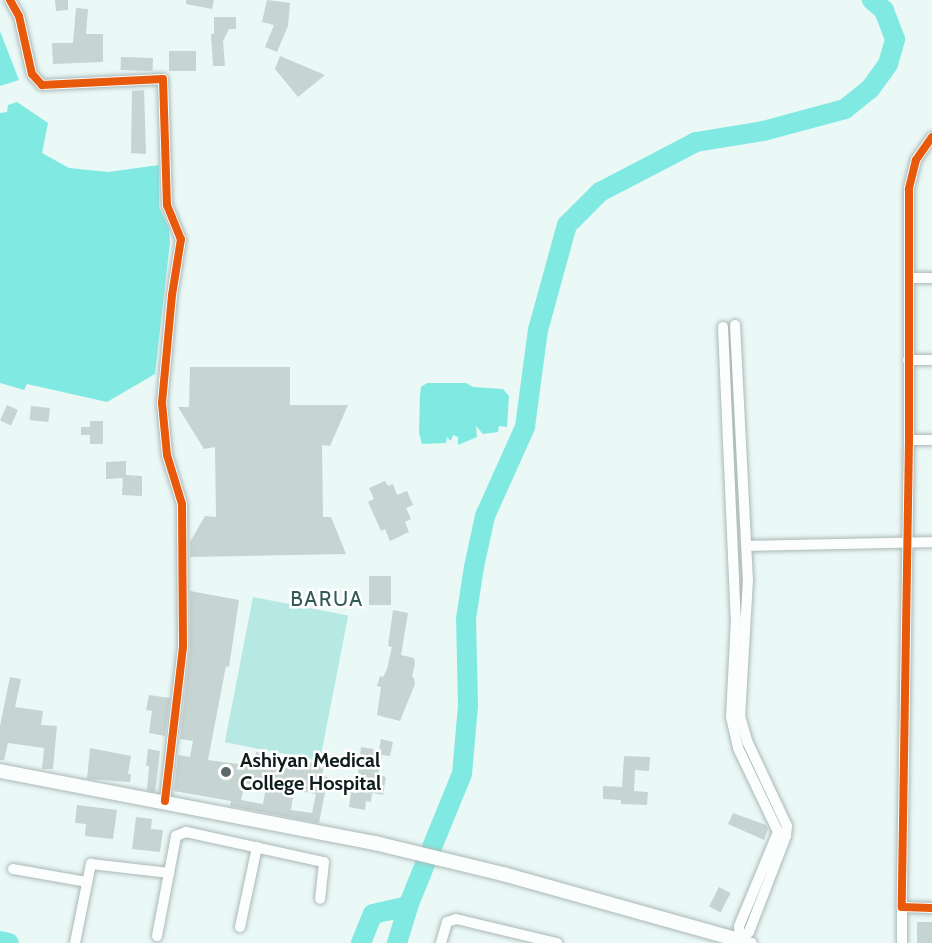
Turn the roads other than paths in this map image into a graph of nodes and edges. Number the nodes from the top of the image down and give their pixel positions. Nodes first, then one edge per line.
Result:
1 (10, 0) edge
2 (932, 137) edge
3 (910, 278) junction
4 (932, 278) edge
5 (735, 325) dead end
6 (723, 327) dead end
7 (908, 360) junction
8 (932, 360) edge
9 (726, 395) junction
10 (740, 395) junction
11 (909, 440) junction
12 (932, 440) edge
13 (907, 542) junction
14 (932, 542) edge
15 (747, 546) junction
16 (0, 771) edge
17 (756, 772) junction
18 (165, 801) junction
19 (257, 847) junction
20 (13, 869) dead end
21 (169, 873) junction
22 (87, 882) junction
23 (320, 899) dead end
24 (902, 907) junction
25 (932, 908) edge
26 (240, 927) dead end
27 (157, 936) dead end
28 (744, 942) edge
29 (75, 943) edge
30 (441, 943) edge
31 (557, 943) edge
32 (902, 943) edge

1 - 18 street
2 - 3 street
3 - 4 street
3 - 7 street
5 - 10 street
6 - 9 street
7 - 8 street
7 - 11 street
9 - 10 street
9 - 17 street
10 - 15 street
11 - 12 street
11 - 13 street
13 - 14 street
13 - 15 street
13 - 24 street
15 - 17 street
16 - 18 street
17 - 28 street
18 - 28 street
19 - 21 street
19 - 23 street
19 - 26 street
20 - 22 street
21 - 22 street
21 - 27 street
22 - 29 street
24 - 25 street
24 - 32 street
30 - 31 street

